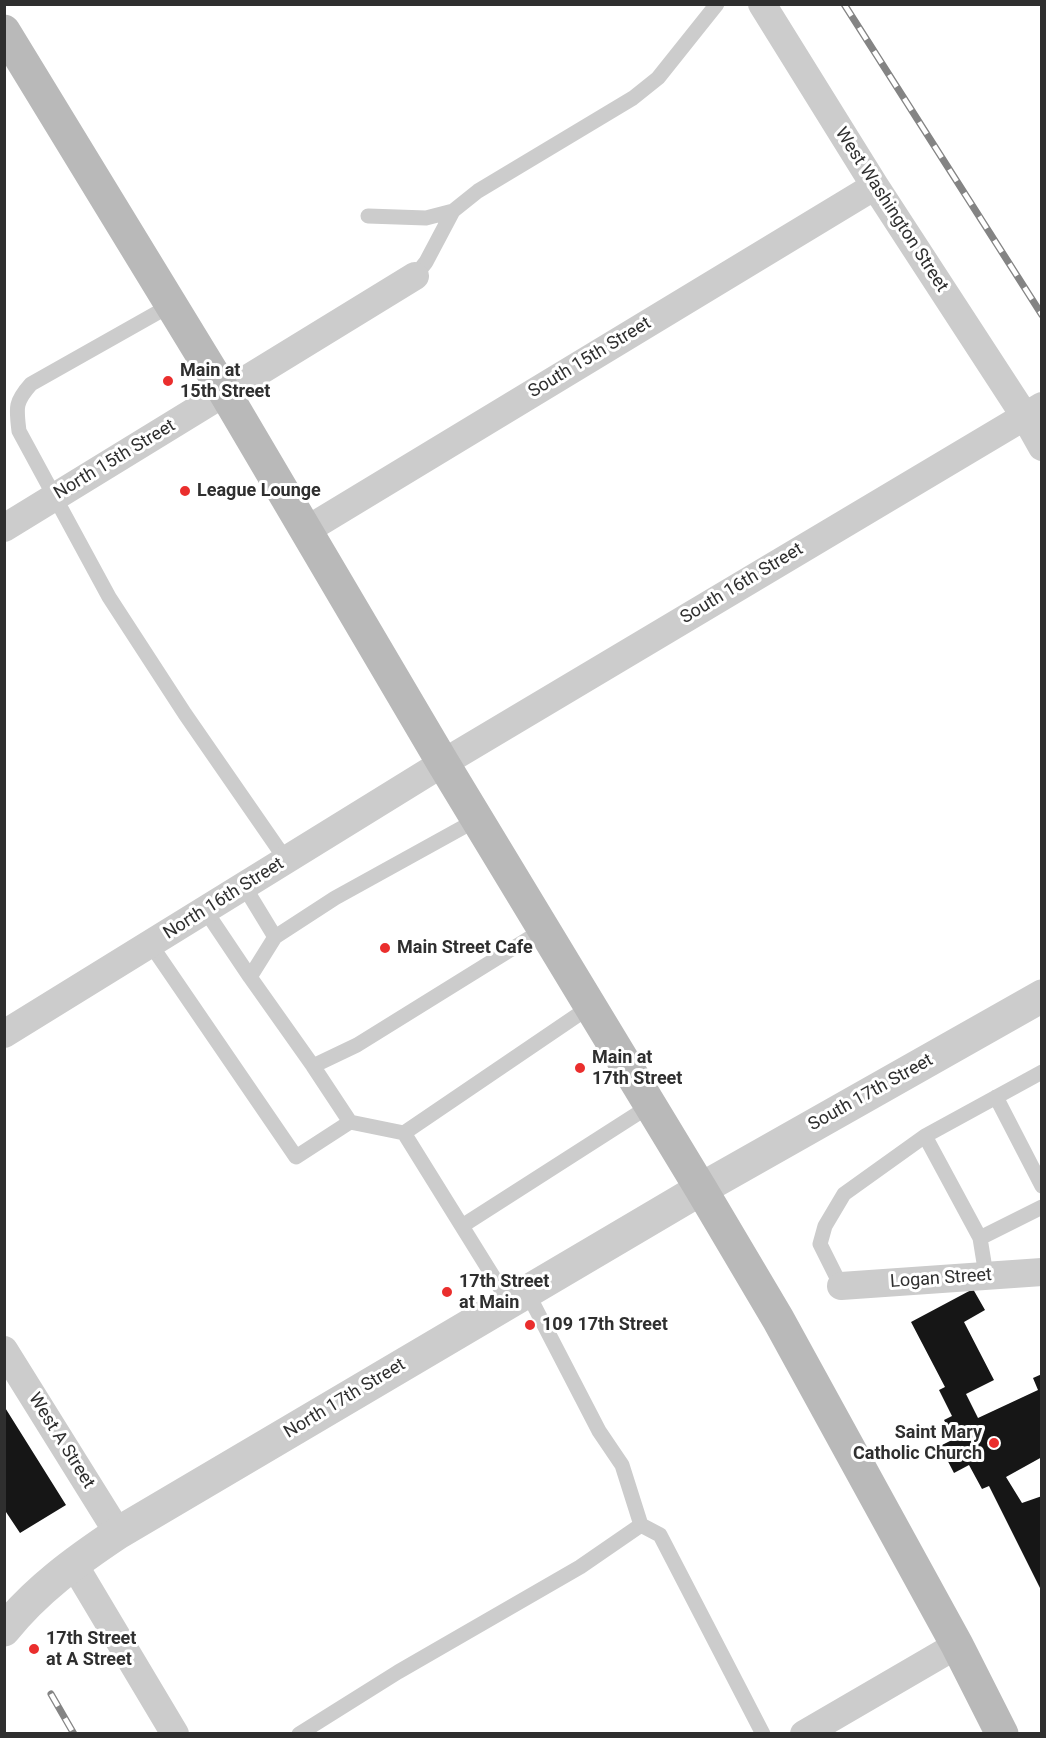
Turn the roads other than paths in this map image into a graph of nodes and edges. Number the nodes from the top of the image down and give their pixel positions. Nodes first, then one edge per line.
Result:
1 (717, 4) edge
2 (762, 4) edge
3 (4, 31) edge
4 (875, 186) junction
5 (453, 210) junction
6 (368, 216) dead end
7 (415, 276) joint
8 (171, 305) junction
9 (225, 393) junction
10 (1033, 410) edge
11 (1041, 447) edge
12 (54, 498) junction
13 (4, 528) edge
14 (305, 531) junction
15 (443, 763) junction
16 (478, 819) junction
17 (286, 860) junction
18 (244, 886) junction
19 (206, 910) junction
20 (544, 929) junction
21 (275, 937) junction
22 (151, 945) junction
23 (250, 977) junction
24 (1041, 996) edge
25 (591, 1006) junction
26 (4, 1034) edge
27 (313, 1066) junction
28 (1041, 1072) edge
29 (996, 1097) junction
30 (651, 1105) junction
31 (350, 1122) junction
32 (404, 1133) junction
33 (925, 1136) junction
34 (1041, 1186) edge
35 (701, 1189) junction
36 (1041, 1207) edge
37 (462, 1226) junction
38 (980, 1238) junction
39 (1041, 1272) edge
40 (986, 1275) junction
41 (841, 1286) joint
42 (518, 1297) junction
43 (4, 1350) edge
44 (641, 1525) junction
45 (118, 1533) junction
46 (73, 1563) junction
47 (5, 1626) edge
48 (957, 1645) junction
49 (175, 1734) edge
50 (299, 1734) edge
51 (763, 1734) edge
52 (804, 1734) edge
53 (1002, 1734) edge

1 - 5 lane
2 - 4 street, West Washington Street
3 - 8 main road
4 - 10 street, West Washington Street
4 - 14 street, South 15th Street
5 - 6 lane
5 - 7 lane
7 - 9 street, North 15th Street
8 - 9 main road
8 - 12 lane
9 - 12 street, North 15th Street
9 - 14 main road
10 - 11 street, West Washington Street
10 - 15 street, South 16th Street
12 - 13 street, North 15th Street
12 - 17 lane
14 - 15 main road
15 - 16 main road
15 - 17 street, North 16th Street
16 - 20 main road
16 - 21 lane
17 - 18 street, North 16th Street
18 - 19 street, North 16th Street
18 - 21 lane
19 - 22 street, North 16th Street
19 - 23 lane
20 - 25 main road
20 - 27 lane
21 - 23 lane
22 - 26 street, North 16th Street
22 - 31 lane
23 - 27 lane
24 - 35 street, South 17th Street
25 - 30 main road
25 - 32 lane
27 - 31 lane
28 - 29 lane
29 - 33 lane
29 - 34 lane
30 - 35 main road
30 - 37 lane
31 - 32 lane
32 - 37 lane
33 - 38 lane
33 - 41 lane
35 - 42 street, North 17th Street
35 - 48 main road
36 - 38 lane
37 - 42 lane
38 - 40 lane
39 - 40 street, Logan Street
40 - 41 street, Logan Street
42 - 44 lane
42 - 45 street, North 17th Street
43 - 45 street, West A Street
44 - 50 lane
44 - 51 lane
45 - 46 street, North 17th Street
46 - 47 street, North 17th Street
46 - 49 street
48 - 52 street
48 - 53 main road

